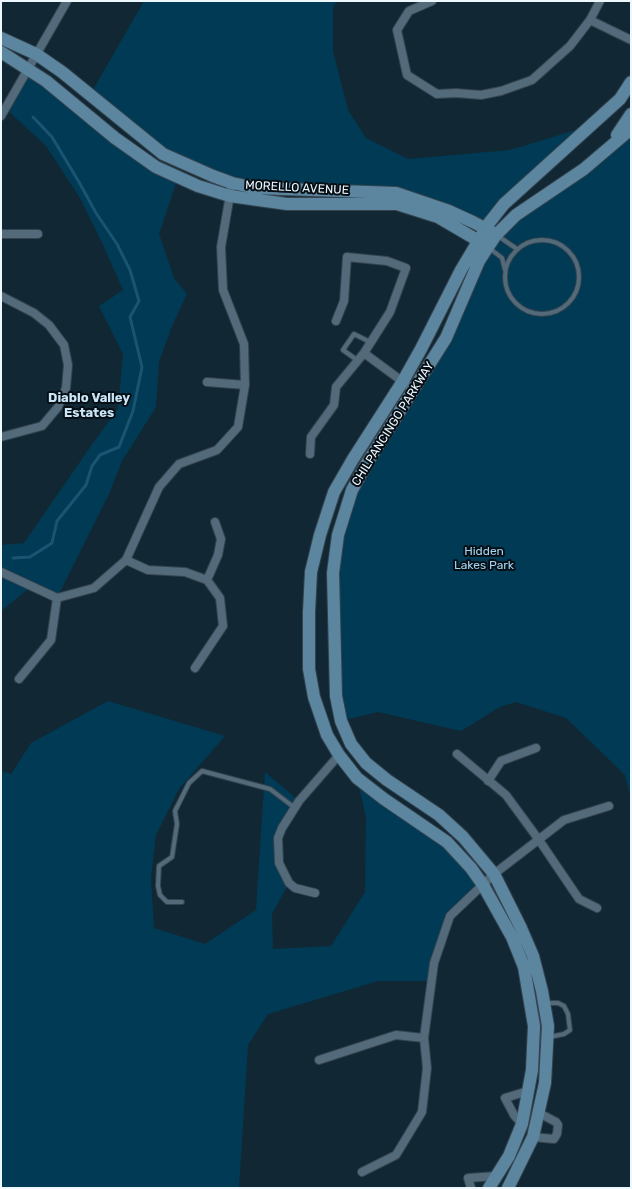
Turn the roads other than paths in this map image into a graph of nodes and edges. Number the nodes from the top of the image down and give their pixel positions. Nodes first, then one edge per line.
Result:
1 (67, 1) edge
2 (432, 1) edge
3 (600, 1) edge
4 (590, 20) junction
5 (1, 38) edge
6 (631, 40) edge
7 (1, 52) edge
8 (36, 54) junction
9 (28, 68) junction
10 (631, 82) edge
11 (631, 114) edge
12 (1, 116) edge
13 (631, 129) edge
14 (608, 150) junction
15 (232, 183) junction
16 (230, 196) junction
17 (486, 229) junction
18 (1, 234) edge
19 (38, 234) dead end
20 (496, 235) junction
21 (483, 244) junction
22 (517, 249) junction
23 (505, 270) junction
24 (1, 296) edge
25 (336, 321) dead end
26 (370, 342) junction
27 (364, 352) junction
28 (357, 360) junction
29 (403, 381) junction
30 (207, 382) dead end
31 (244, 385) junction
32 (414, 390) junction
33 (1, 437) edge
34 (310, 454) dead end
35 (215, 522) dead end
36 (126, 560) junction
37 (1, 572) edge
38 (207, 580) junction
39 (57, 598) junction
40 (195, 668) dead end
41 (19, 679) dead end
42 (536, 748) dead end
43 (457, 754) dead end
44 (339, 755) junction
45 (488, 781) junction
46 (609, 806) dead end
47 (295, 808) junction
48 (539, 840) junction
49 (494, 874) junction
50 (483, 885) junction
51 (315, 893) dead end
52 (182, 902) dead end
53 (597, 908) dead end
54 (544, 1003) junction
55 (547, 1037) junction
56 (424, 1038) junction
57 (319, 1060) dead end
58 (528, 1091) junction
59 (539, 1113) junction
60 (522, 1124) junction
61 (533, 1137) junction
62 (362, 1172) dead end
63 (496, 1176) junction
64 (471, 1188) edge
65 (489, 1188) edge
66 (508, 1188) edge

1 - 8 street
2 - 4 street
3 - 4 street
4 - 6 street
5 - 8 street, MORELLO AVENUE
7 - 9 street, MORELLO AVENUE
8 - 9 street
8 - 15 street, MORELLO AVENUE
9 - 12 street
9 - 16 street, MORELLO AVENUE
10 - 17 street
11 - 14 street
13 - 14 street
14 - 20 street
15 - 16 street
15 - 17 street, MORELLO AVENUE
16 - 21 street, MORELLO AVENUE
16 - 31 street
17 - 20 street, MORELLO AVENUE
17 - 21 street
18 - 19 street
20 - 21 street, CHILPANCINGO PARKWAY
20 - 22 lane
21 - 23 lane
21 - 29 street, CHILPANCINGO PARKWAY
21 - 32 street, CHILPANCINGO PARKWAY
22 - 23 lane
22 - 23 lane
24 - 33 street
25 - 26 street
26 - 27 street
26 - 28 lane
27 - 28 street
27 - 29 street
28 - 34 street
29 - 32 street
29 - 44 street, CHILPANCINGO PARKWAY
30 - 31 street
31 - 36 street
32 - 49 street, CHILPANCINGO PARKWAY
35 - 38 street
36 - 38 street
36 - 39 street
37 - 39 street
38 - 40 street
39 - 41 street
42 - 45 street
43 - 45 street
44 - 47 street
44 - 50 street, CHILPANCINGO PARKWAY
45 - 48 street
46 - 48 street
47 - 51 street
47 - 52 lane
48 - 49 street
48 - 53 street
49 - 50 street
49 - 54 street, CHILPANCINGO PARKWAY
50 - 56 street
50 - 58 street, CHILPANCINGO PARKWAY
54 - 55 street, CHILPANCINGO PARKWAY
54 - 55 lane
55 - 59 street, CHILPANCINGO PARKWAY
56 - 57 street
56 - 62 street
58 - 60 street, CHILPANCINGO PARKWAY
58 - 60 street
59 - 61 street, CHILPANCINGO PARKWAY
59 - 61 street
60 - 63 street, CHILPANCINGO PARKWAY
61 - 66 street, CHILPANCINGO PARKWAY
63 - 64 street
63 - 65 street, CHILPANCINGO PARKWAY

